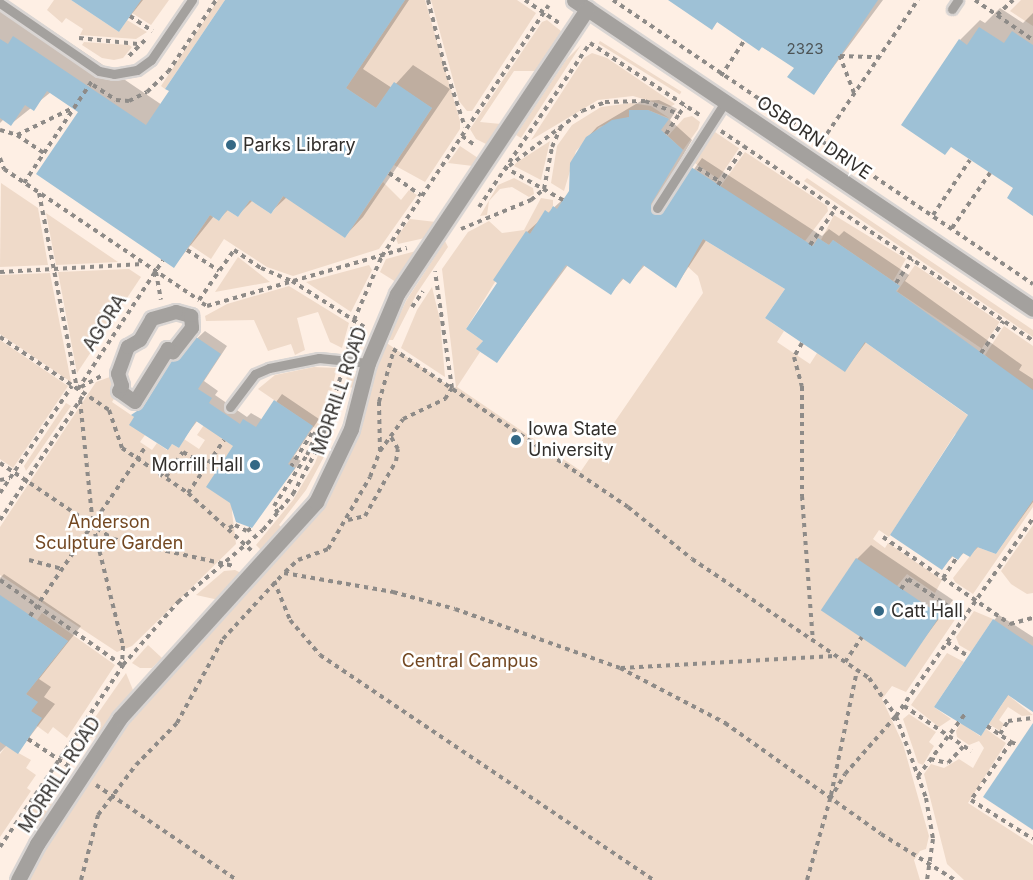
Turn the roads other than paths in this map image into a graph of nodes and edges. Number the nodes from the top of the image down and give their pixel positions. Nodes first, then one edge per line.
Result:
1 (192, 0) edge
2 (574, 0) edge
3 (957, 0) edge
4 (0, 3) edge
5 (587, 9) junction
6 (952, 9) dead end
7 (725, 102) junction
8 (657, 208) dead end
9 (1033, 309) edge
10 (135, 344) joint
11 (368, 363) junction
12 (230, 407) dead end
13 (18, 880) edge

1 - 4 lane
2 - 5 street, OSBORN DRIVE
3 - 6 lane
5 - 7 street, OSBORN DRIVE
5 - 11 street, MORRILL ROAD
7 - 8 lane
7 - 9 street, OSBORN DRIVE
10 - 10 street
11 - 12 lane
11 - 13 street, MORRILL ROAD

